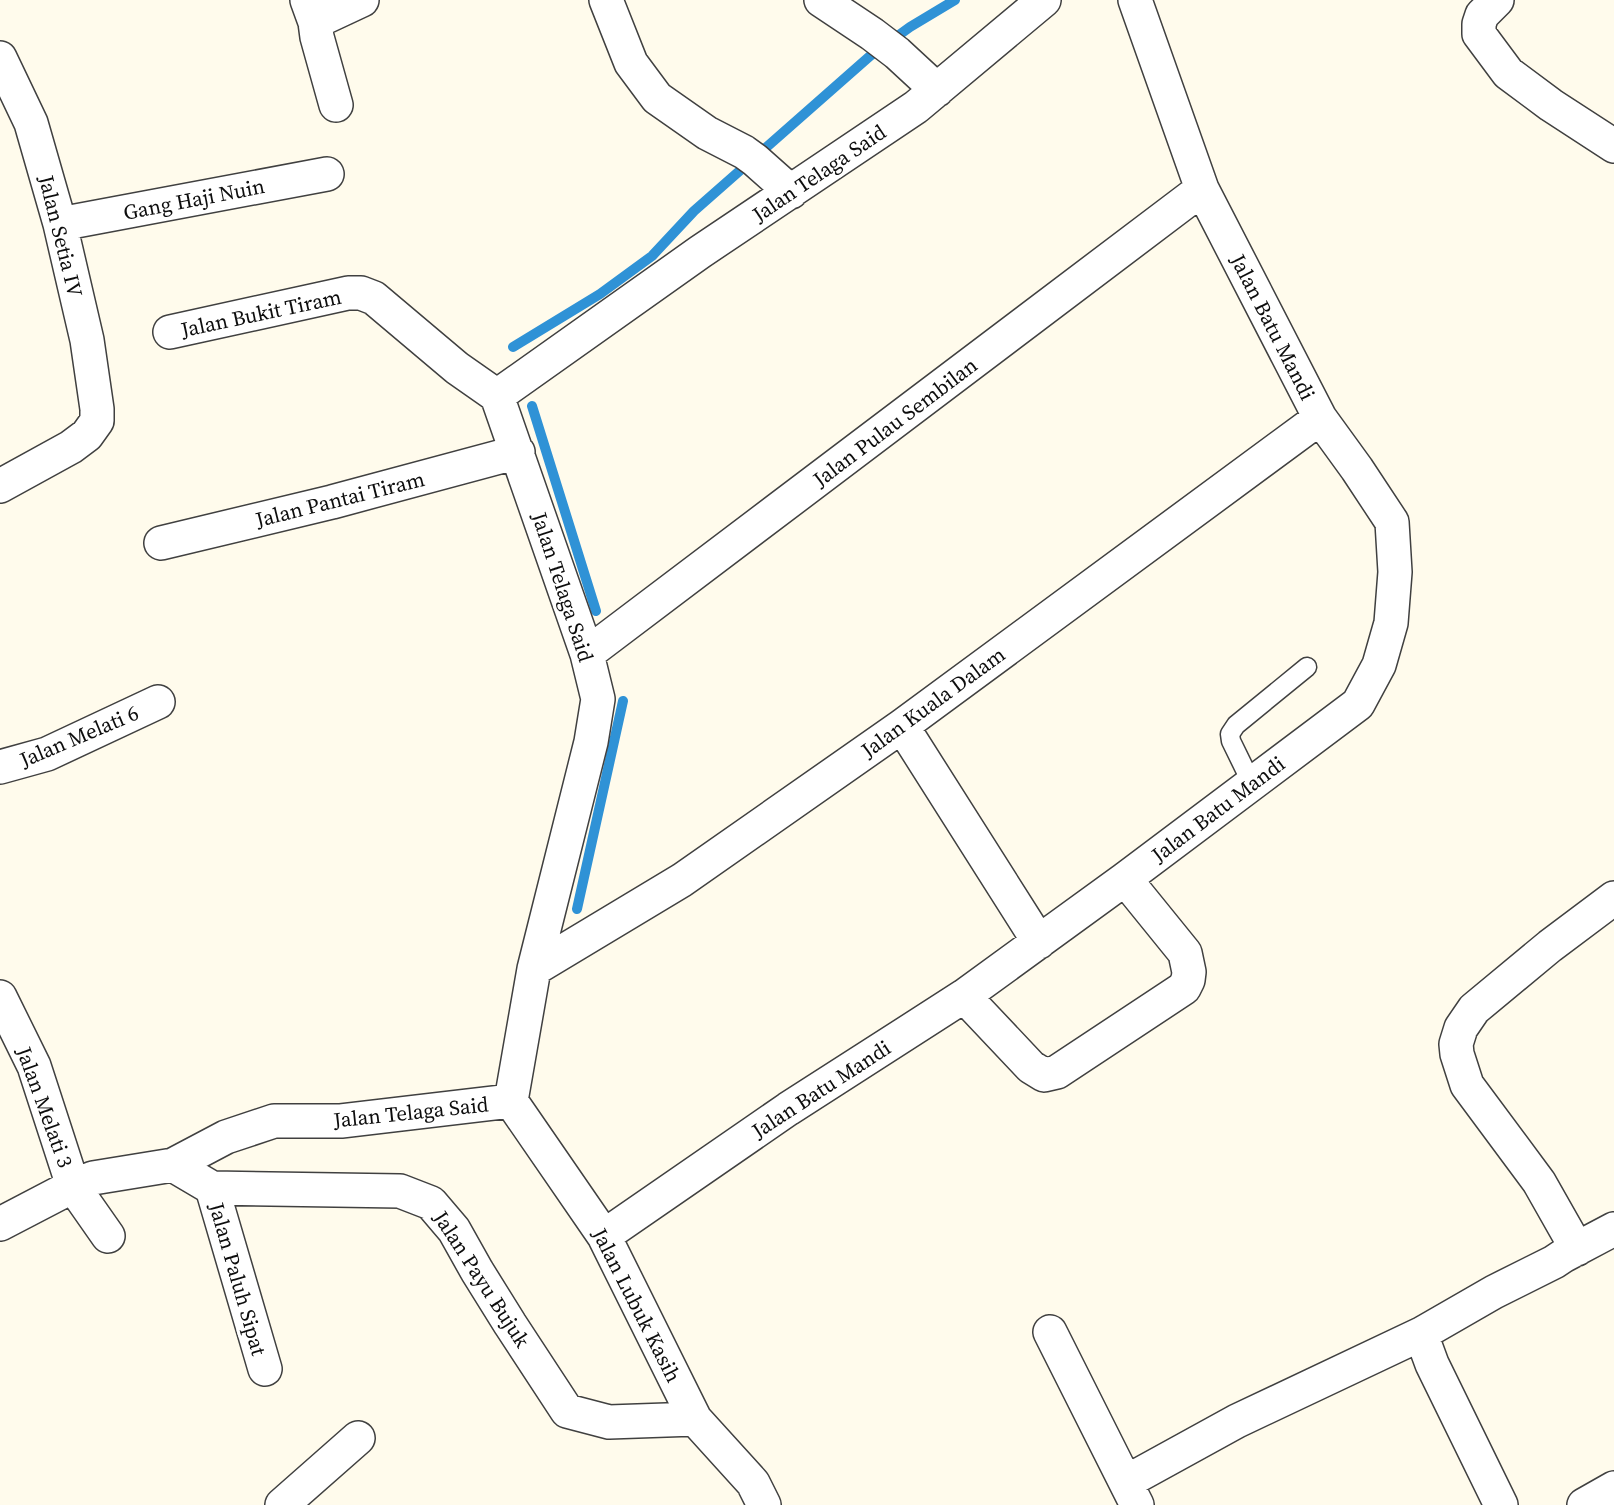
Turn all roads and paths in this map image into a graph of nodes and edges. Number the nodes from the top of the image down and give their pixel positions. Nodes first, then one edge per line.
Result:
1 (362, 0) edge
2 (606, 0) edge
3 (821, 0) edge
4 (1044, 0) edge
5 (1135, 0) edge
6 (1497, 0) edge
7 (311, 11) edge
8 (1, 63) edge
9 (937, 90) junction
10 (336, 105) dead end
11 (1614, 146) edge
12 (327, 174) dead end
13 (1203, 189) junction
14 (790, 192) junction
15 (60, 224) junction
16 (170, 333) dead end
17 (497, 396) junction
18 (1320, 418) junction
19 (518, 452) junction
20 (0, 486) edge
21 (161, 543) dead end
22 (587, 654) junction
23 (1307, 667) dead end
24 (158, 702) dead end
25 (902, 726) junction
26 (0, 767) edge
27 (1252, 784) junction
28 (1125, 879) junction
29 (1614, 898) edge
30 (1039, 942) junction
31 (534, 969) junction
32 (964, 996) junction
33 (0, 997) edge
34 (511, 1101) junction
35 (173, 1165) junction
36 (73, 1186) junction
37 (212, 1188) junction
38 (0, 1224) edge
39 (1614, 1229) edge
40 (108, 1236) dead end
41 (604, 1236) junction
42 (1577, 1249) junction
43 (1050, 1332) dead end
44 (1421, 1335) junction
45 (265, 1369) dead end
46 (696, 1419) junction
47 (358, 1438) dead end
48 (1614, 1488) edge
49 (1131, 1493) edge
50 (282, 1505) edge
51 (764, 1505) edge
52 (1501, 1505) edge
53 (1584, 1505) edge

1 - 7 street
2 - 14 street
3 - 9 street
4 - 9 street, Jalan Telaga Said
5 - 13 street
6 - 11 street
7 - 10 street
8 - 15 street, Jalan Setia IV
9 - 14 street, Jalan Telaga Said
12 - 15 street, Gang Haji Nuin
13 - 18 street, Jalan Batu Mandi
13 - 22 street, Jalan Pulau Sembilan
14 - 17 street, Jalan Telaga Said
15 - 20 street, Jalan Setia IV
16 - 17 street, Jalan Bukit Tiram
17 - 19 street, Jalan Telaga Said
18 - 25 street, Jalan Kuala Dalam
18 - 27 street, Jalan Batu Mandi
19 - 21 street, Jalan Pantai Tiram
19 - 22 street, Jalan Telaga Said
22 - 31 street, Jalan Telaga Said
23 - 27 lane
24 - 26 street, Jalan Melati 6
25 - 30 street
25 - 31 street, Jalan Kuala Dalam
27 - 28 street, Jalan Batu Mandi
28 - 30 street, Jalan Batu Mandi
28 - 32 street
29 - 42 street
30 - 32 street, Jalan Batu Mandi
31 - 34 street, Jalan Telaga Said
32 - 41 street, Jalan Batu Mandi
33 - 36 street, Jalan Melati 3
34 - 35 street, Jalan Telaga Said
34 - 41 street, Jalan Lubuk Kasih
35 - 36 street, Jalan Telaga Said
35 - 37 street, Jalan Payu Bujuk
36 - 38 street, Jalan Telaga Said
36 - 40 street, Jalan Melati 3
37 - 45 street, Jalan Paluh Sipat
37 - 46 street, Jalan Payu Bujuk
39 - 42 street
41 - 46 street, Jalan Lubuk Kasih
42 - 44 street
43 - 49 street
44 - 49 street
44 - 52 street
46 - 51 street, Jalan Lubuk Kasih
47 - 50 street
48 - 53 street

